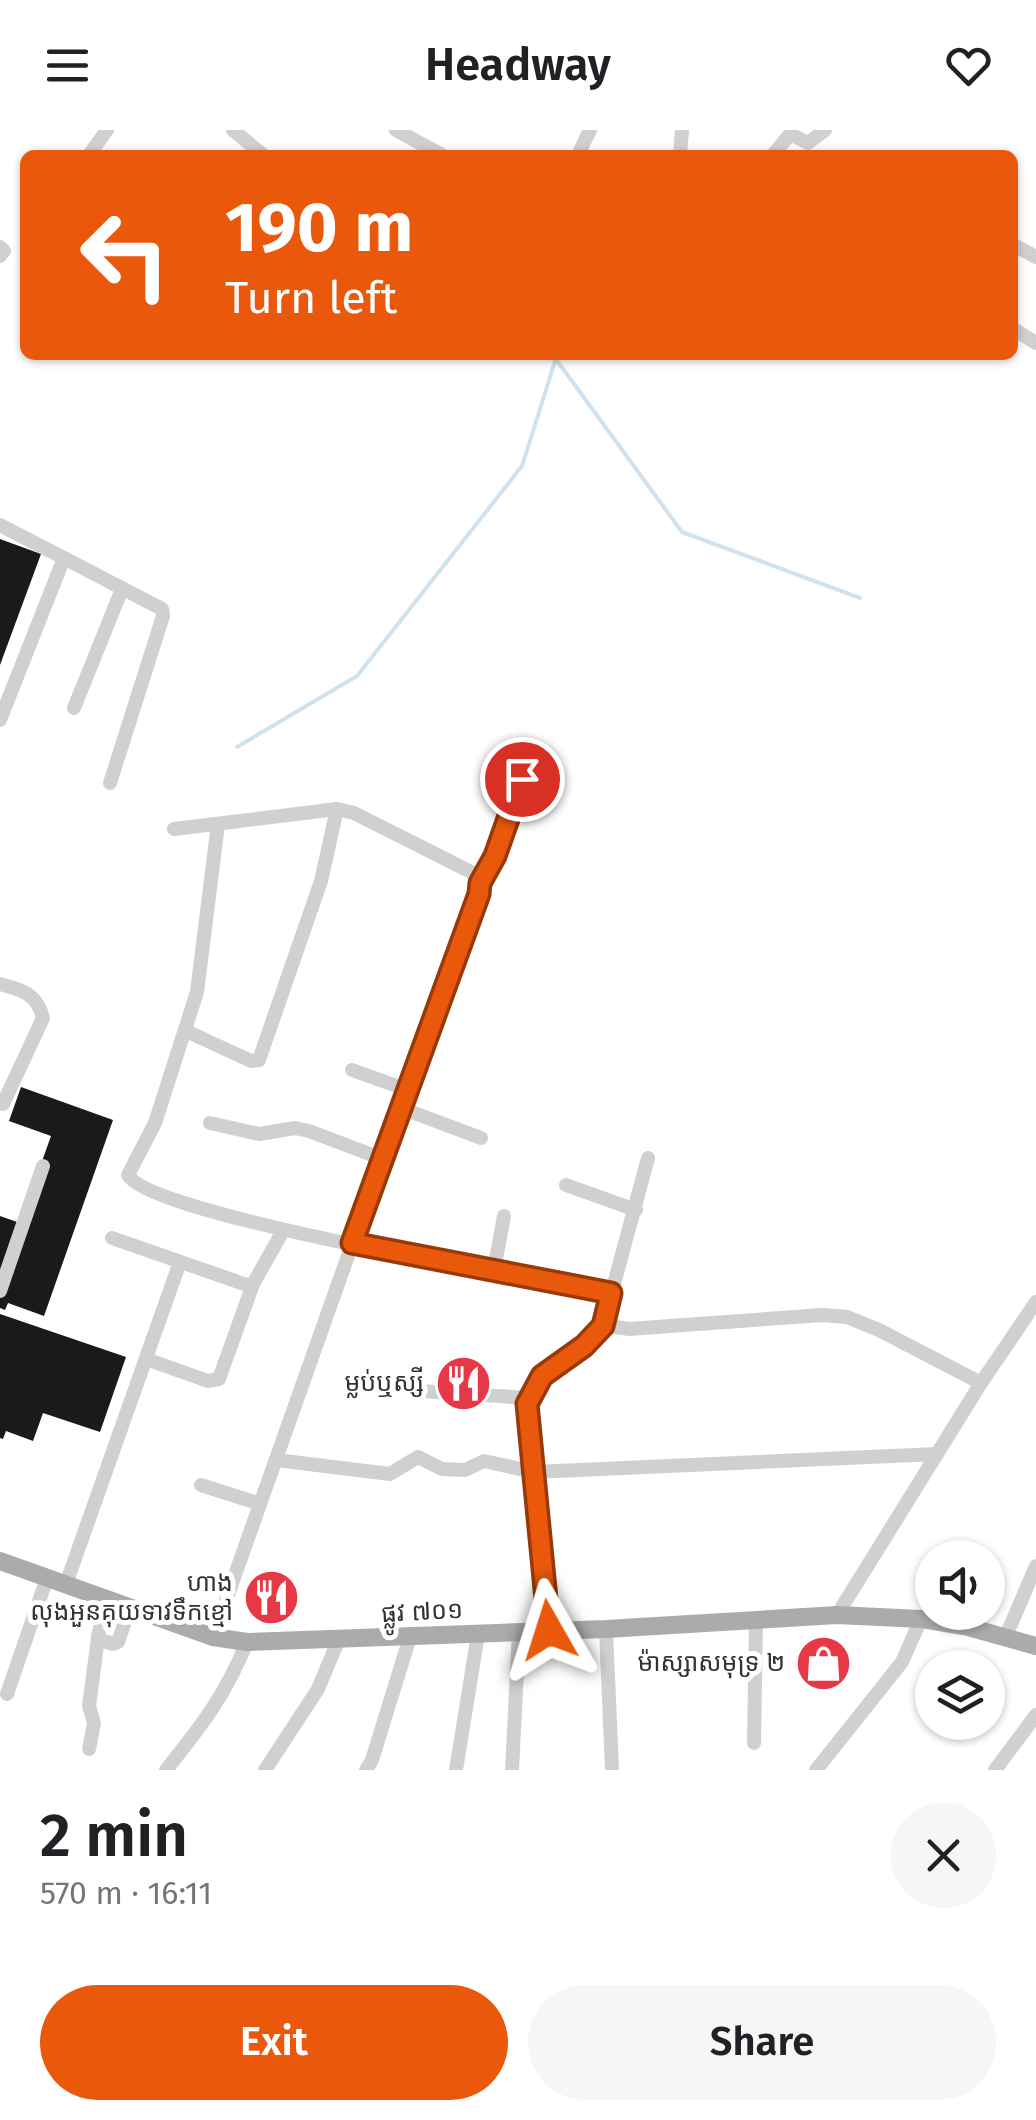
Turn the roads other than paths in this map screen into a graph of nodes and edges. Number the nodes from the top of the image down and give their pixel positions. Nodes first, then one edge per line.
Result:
1 (233, 130) edge
2 (396, 130) edge
3 (825, 130) edge
4 (257, 150) edge
5 (433, 150) edge
6 (776, 150) edge
7 (0, 247) edge
8 (0, 256) edge
9 (0, 525) edge
10 (64, 558) junction
11 (122, 589) junction
12 (74, 708) dead end
13 (0, 720) edge
14 (522, 779) dead end
15 (110, 783) dead end
16 (337, 810) junction
17 (218, 824) junction
18 (174, 829) dead end
19 (480, 883) junction
20 (0, 984) edge
21 (186, 1031) junction
22 (352, 1070) dead end
23 (408, 1090) junction
24 (2, 1104) dead end
25 (401, 1108) junction
26 (210, 1123) dead end
27 (481, 1138) dead end
28 (383, 1158) junction
29 (648, 1158) dead end
30 (42, 1166) dead end
31 (566, 1185) dead end
32 (636, 1210) junction
33 (504, 1216) dead end
34 (283, 1230) junction
35 (112, 1238) dead end
36 (352, 1243) junction
37 (180, 1262) junction
38 (494, 1270) junction
39 (253, 1284) junction
40 (0, 1291) edge
41 (611, 1293) junction
42 (1036, 1302) edge
43 (603, 1326) junction
44 (146, 1359) junction
45 (980, 1383) junction
46 (420, 1392) dead end
47 (529, 1398) junction
48 (937, 1454) junction
49 (276, 1460) junction
50 (534, 1472) junction
51 (200, 1484) dead end
52 (260, 1504) junction
53 (0, 1561) edge
54 (1036, 1566) edge
55 (47, 1578) junction
56 (66, 1584) junction
57 (108, 1600) junction
58 (130, 1607) junction
59 (837, 1614) junction
60 (915, 1619) edge
61 (756, 1620) junction
62 (606, 1629) junction
63 (549, 1630) junction
64 (916, 1630) edge
65 (976, 1630) edge
66 (519, 1631) junction
67 (478, 1634) junction
68 (1006, 1636) junction
69 (213, 1637) junction
70 (410, 1637) junction
71 (98, 1638) junction
72 (338, 1641) junction
73 (248, 1642) junction
74 (1036, 1646) edge
75 (8, 1694) dead end
76 (1036, 1715) edge
77 (754, 1742) dead end
78 (88, 1748) dead end
79 (166, 1770) edge
80 (265, 1770) edge
81 (366, 1770) edge
82 (456, 1770) edge
83 (512, 1770) edge
84 (612, 1770) edge
85 (816, 1770) edge
86 (994, 1770) edge

1 - 4 street
2 - 5 street
3 - 6 street
7 - 8 street
9 - 10 street
10 - 11 street
10 - 13 street
11 - 12 street
11 - 15 street
14 - 19 street
16 - 17 street
16 - 19 street
16 - 21 street
17 - 18 street
17 - 21 street
19 - 23 street
20 - 24 street
21 - 34 street
22 - 23 street
23 - 25 street
25 - 27 street
25 - 28 street
26 - 28 street
28 - 36 street
29 - 32 street
30 - 40 street
31 - 32 street
32 - 41 street
33 - 38 street
34 - 36 street
34 - 39 street
35 - 37 street
36 - 38 street
36 - 49 street
37 - 39 street
37 - 44 street
38 - 41 street
39 - 44 street
41 - 43 street
42 - 45 street
43 - 45 street
43 - 47 street
44 - 56 street
45 - 48 street
46 - 47 street
47 - 50 street
48 - 50 street
48 - 59 street
49 - 50 street
49 - 52 street
50 - 63 street
51 - 52 street
52 - 69 street
53 - 55 main road, ផ្លូវ ៧០១
54 - 68 street
55 - 56 main road, ផ្លូវ ៧០១
55 - 75 street
56 - 57 main road, ផ្លូវ ៧០១
57 - 58 main road, ផ្លូវ ៧០១
57 - 71 street
58 - 69 main road, ផ្លូវ ៧០១
58 - 71 street
59 - 60 main road, ផ្លូវ ៧០១
59 - 61 main road, ផ្លូវ ៧០១
61 - 62 main road, ផ្លូវ ៧០១
61 - 77 street
62 - 63 main road, ផ្លូវ ៧០១
62 - 84 street
63 - 66 main road, ផ្លូវ ៧០១
64 - 85 street
65 - 68 main road, ផ្លូវ ៧០១
66 - 67 main road, ផ្លូវ ៧០១
66 - 83 street
67 - 70 main road, ផ្លូវ ៧០១
67 - 82 street
68 - 74 main road, ផ្លូវ ៧០១
69 - 73 main road, ផ្លូវ ៧០១
70 - 72 main road, ផ្លូវ ៧០១
70 - 81 street
71 - 78 street
72 - 73 main road, ផ្លូវ ៧០១
72 - 80 street
73 - 79 street
76 - 86 street

